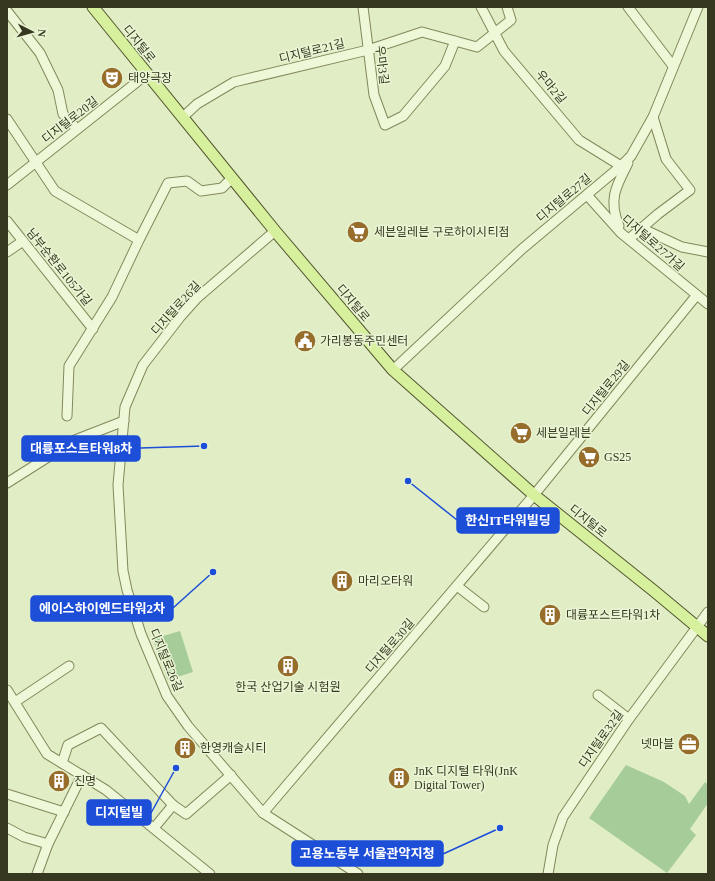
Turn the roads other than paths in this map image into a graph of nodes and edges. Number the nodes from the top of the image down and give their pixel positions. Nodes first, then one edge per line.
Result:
1 (93, 7) edge
2 (363, 7) edge
3 (481, 7) edge
4 (507, 7) edge
5 (628, 7) edge
6 (698, 7) edge
7 (7, 11) edge
8 (495, 34) junction
9 (455, 41) junction
10 (368, 50) junction
11 (673, 66) junction
12 (147, 74) junction
13 (183, 117) junction
14 (653, 117) junction
15 (7, 119) edge
16 (77, 129) junction
17 (631, 156) junction
18 (36, 162) junction
19 (621, 166) junction
20 (232, 178) junction
21 (7, 185) edge
22 (587, 195) junction
23 (7, 221) edge
24 (641, 228) junction
25 (275, 231) junction
26 (625, 236) junction
27 (139, 240) junction
28 (23, 241) junction
29 (7, 252) edge
30 (708, 252) edge
31 (696, 296) junction
32 (708, 304) edge
33 (93, 329) junction
34 (393, 370) junction
35 (67, 416) dead end
36 (124, 421) junction
37 (7, 483) edge
38 (534, 495) junction
39 (457, 586) junction
40 (484, 606) dead end
41 (708, 612) edge
42 (697, 628) junction
43 (708, 636) edge
44 (70, 666) dead end
45 (7, 690) edge
46 (598, 695) dead end
47 (15, 702) junction
48 (629, 719) junction
49 (62, 763) junction
50 (82, 775) junction
51 (231, 775) junction
52 (7, 794) edge
53 (173, 805) junction
54 (64, 812) junction
55 (263, 813) junction
56 (7, 828) edge
57 (154, 828) junction
58 (48, 844) junction
59 (38, 874) edge
60 (210, 874) edge
61 (358, 874) edge
62 (548, 874) edge

1 - 12 main road, 디지털로
2 - 10 street, 우마3길
3 - 8 street, 우마2길
4 - 8 street
5 - 11 street
6 - 11 street, 디지털로27길
7 - 16 street
8 - 9 street, 디지털로21길
8 - 19 street, 우마2길
9 - 10 street, 디지털로21길
9 - 10 street, 우마3길
10 - 13 street, 디지털로21길
11 - 14 street, 디지털로27길
12 - 13 main road, 디지털로
12 - 16 street, 디지털로20길
13 - 20 main road, 디지털로
14 - 17 street, 디지털로27길
14 - 24 street
15 - 18 street
16 - 18 street, 디지털로20길
17 - 19 street, 디지털로27길
17 - 26 street
18 - 21 street, 디지털로20길
18 - 27 street
19 - 22 street, 디지털로27길
20 - 25 main road, 디지털로
20 - 27 street
22 - 26 street, 디지털로27가길
22 - 34 street, 디지털로27길
23 - 28 street, 남부순환로105가길
24 - 26 street
24 - 30 street, 디지털로27가길
25 - 34 main road, 디지털로
25 - 36 street, 디지털로26길
26 - 31 street, 디지털로27가길
27 - 33 street
28 - 29 street
28 - 33 street, 남부순환로105가길
31 - 32 street, 디지털로27가길
31 - 38 street, 디지털로29길
33 - 35 street
34 - 38 main road, 디지털로
36 - 37 street
36 - 51 street, 디지털로26길
38 - 39 street, 디지털로30길
38 - 42 main road, 디지털로
39 - 40 street
39 - 55 street, 디지털로30길
41 - 42 street, 디지털로32길
42 - 43 main road, 디지털로
42 - 48 street, 디지털로32길
44 - 47 street
45 - 47 street
46 - 48 street
47 - 49 street
48 - 62 street, 디지털로32길
49 - 50 street
49 - 53 street
50 - 54 street
50 - 57 street
51 - 53 street
51 - 55 street, 디지털로26길
52 - 54 street
53 - 57 street
54 - 58 street
55 - 61 street, 디지털로26길
56 - 58 street
57 - 60 street
58 - 59 street

